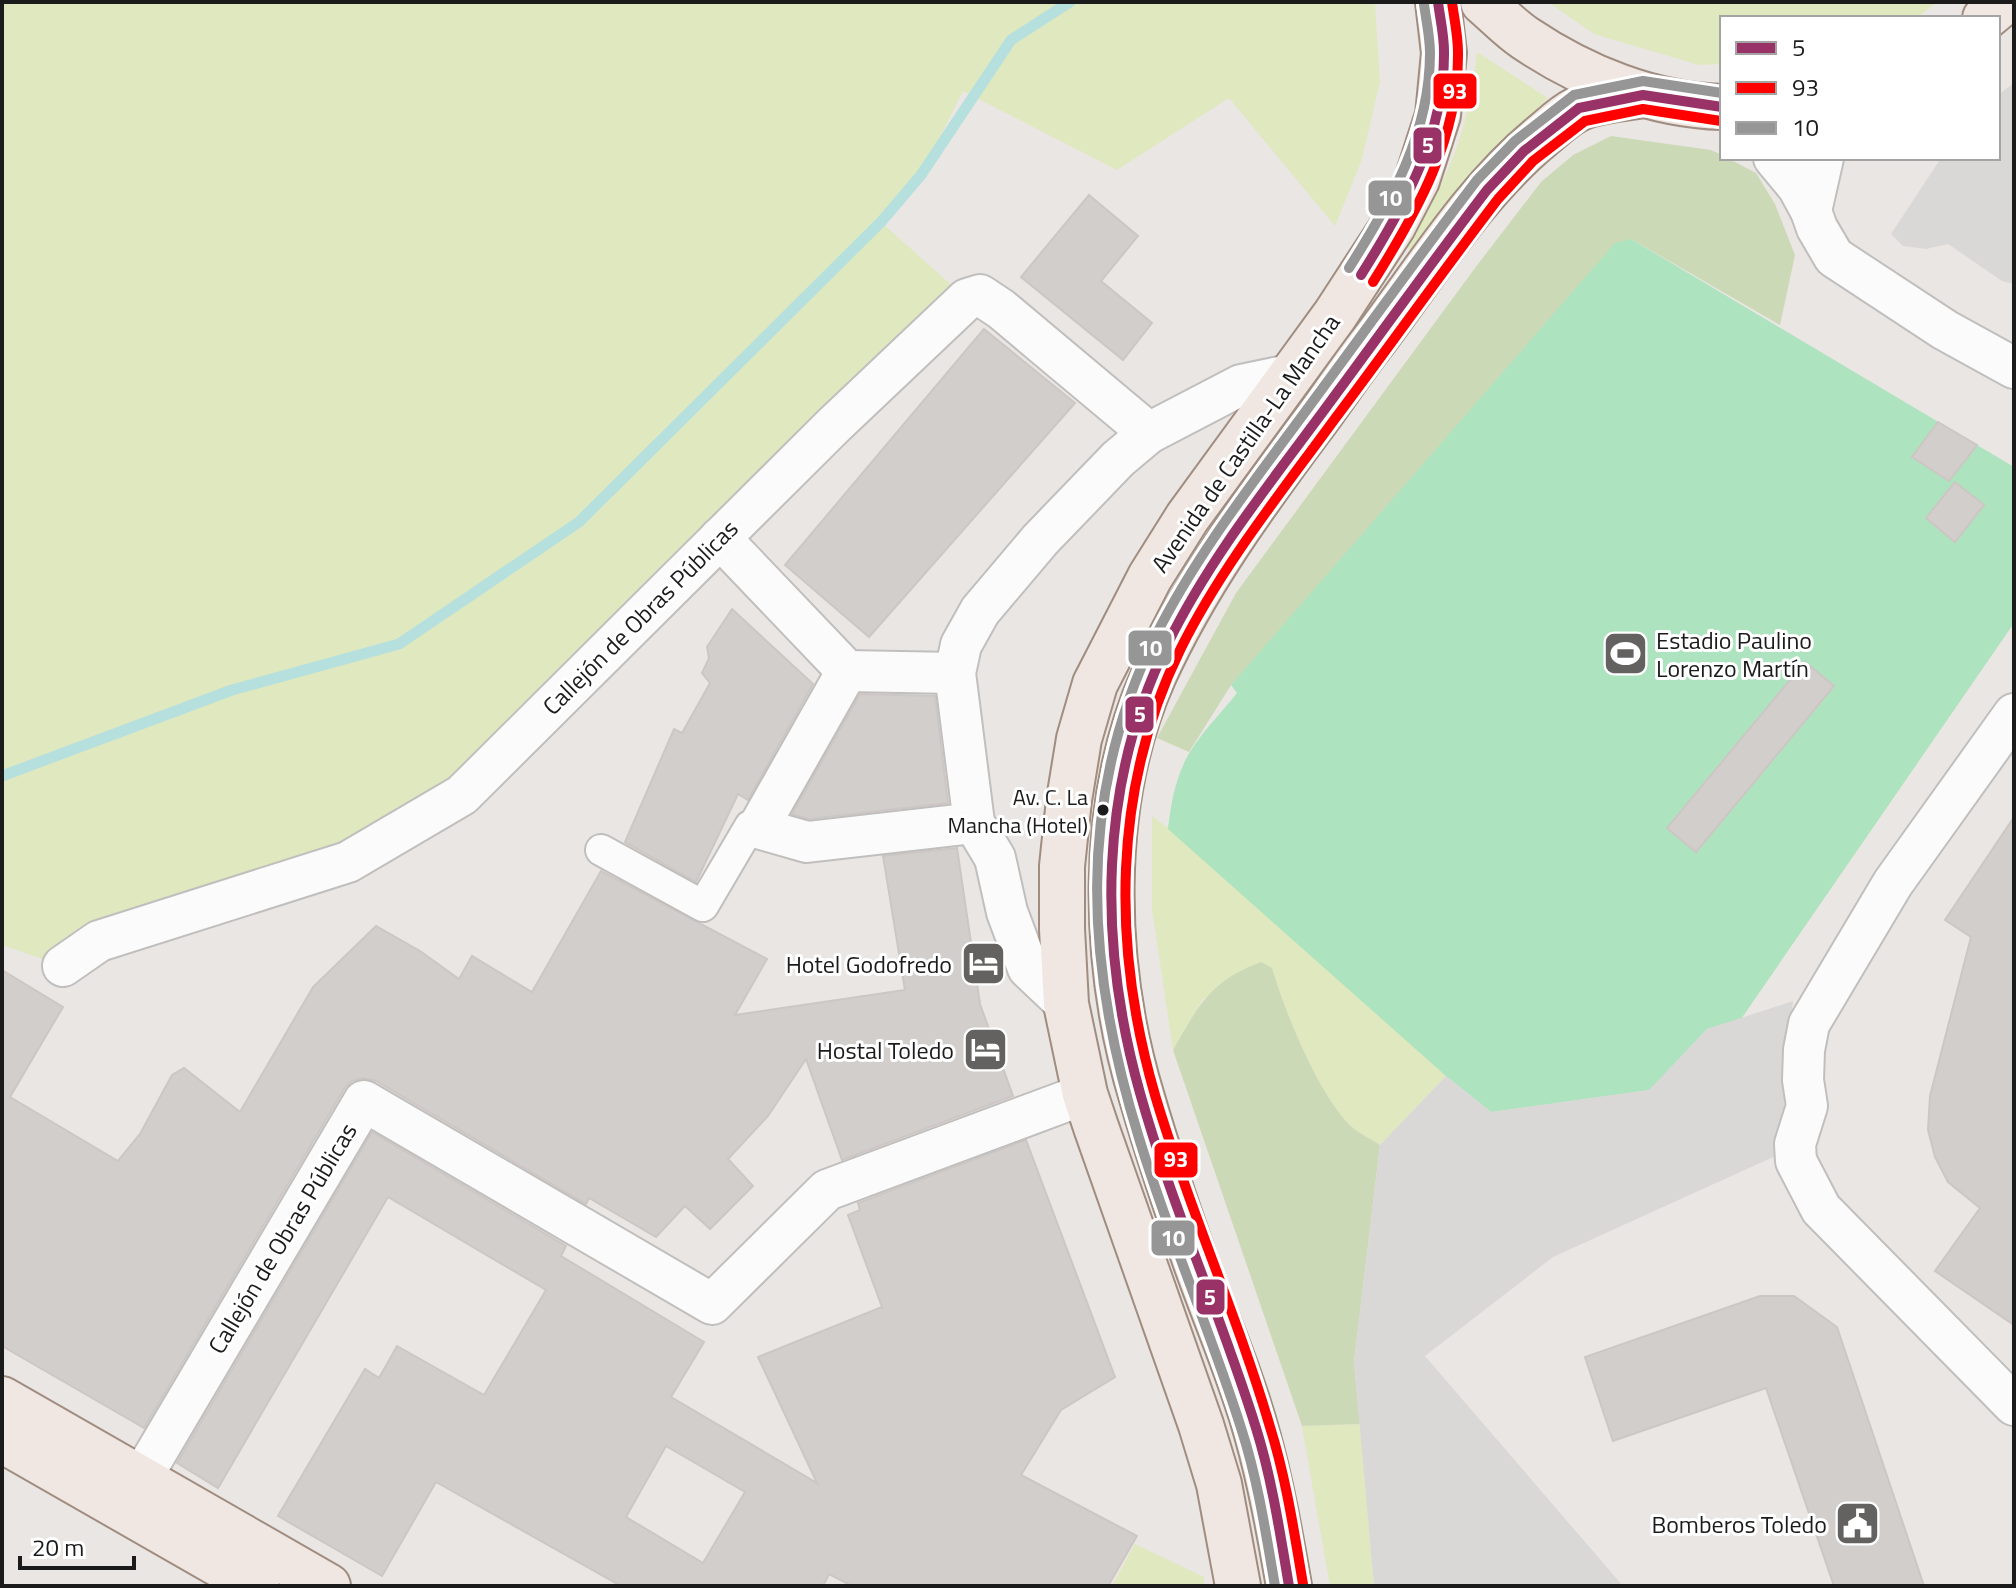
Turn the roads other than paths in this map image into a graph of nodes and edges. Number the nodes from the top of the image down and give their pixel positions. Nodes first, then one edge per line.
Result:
1 (1438, 2) edge
2 (1483, 2) edge
3 (1643, 95) junction
4 (1716, 110) edge
5 (1776, 160) edge
6 (1823, 160) edge
7 (1811, 211) junction
8 (2014, 368) edge
9 (1294, 374) junction
10 (1149, 433) junction
11 (720, 538) junction
12 (847, 671) junction
13 (955, 673) junction
14 (2014, 714) edge
15 (974, 823) junction
16 (758, 828) junction
17 (601, 850) dead end
18 (63, 966) dead end
19 (1066, 1004) junction
20 (1085, 1094) junction
21 (2, 1399) edge
22 (2014, 1405) edge
23 (2, 1440) edge
24 (140, 1480) junction
25 (257, 1586) edge
26 (328, 1586) edge
27 (1238, 1586) edge
28 (1289, 1586) edge

1 - 9 main road, Avenida de Castilla-La Mancha
2 - 3 main road
3 - 4 main road
3 - 28 main road, Avenida de Castilla-La Mancha
5 - 7 street
6 - 7 street
7 - 8 street
9 - 10 street
9 - 19 main road, Avenida de Castilla-La Mancha
10 - 11 street, Callejón de Obras Públicas
10 - 13 street
11 - 12 street
11 - 18 street, Callejón de Obras Públicas
12 - 13 street
12 - 16 street
13 - 15 street
14 - 22 street
15 - 16 street
15 - 19 street
16 - 17 street
19 - 20 main road, Avenida de Castilla-La Mancha
20 - 24 street, Callejón de Obras Públicas
20 - 27 main road, Avenida de Castilla-La Mancha
21 - 24 main road
23 - 25 main road
24 - 26 main road

